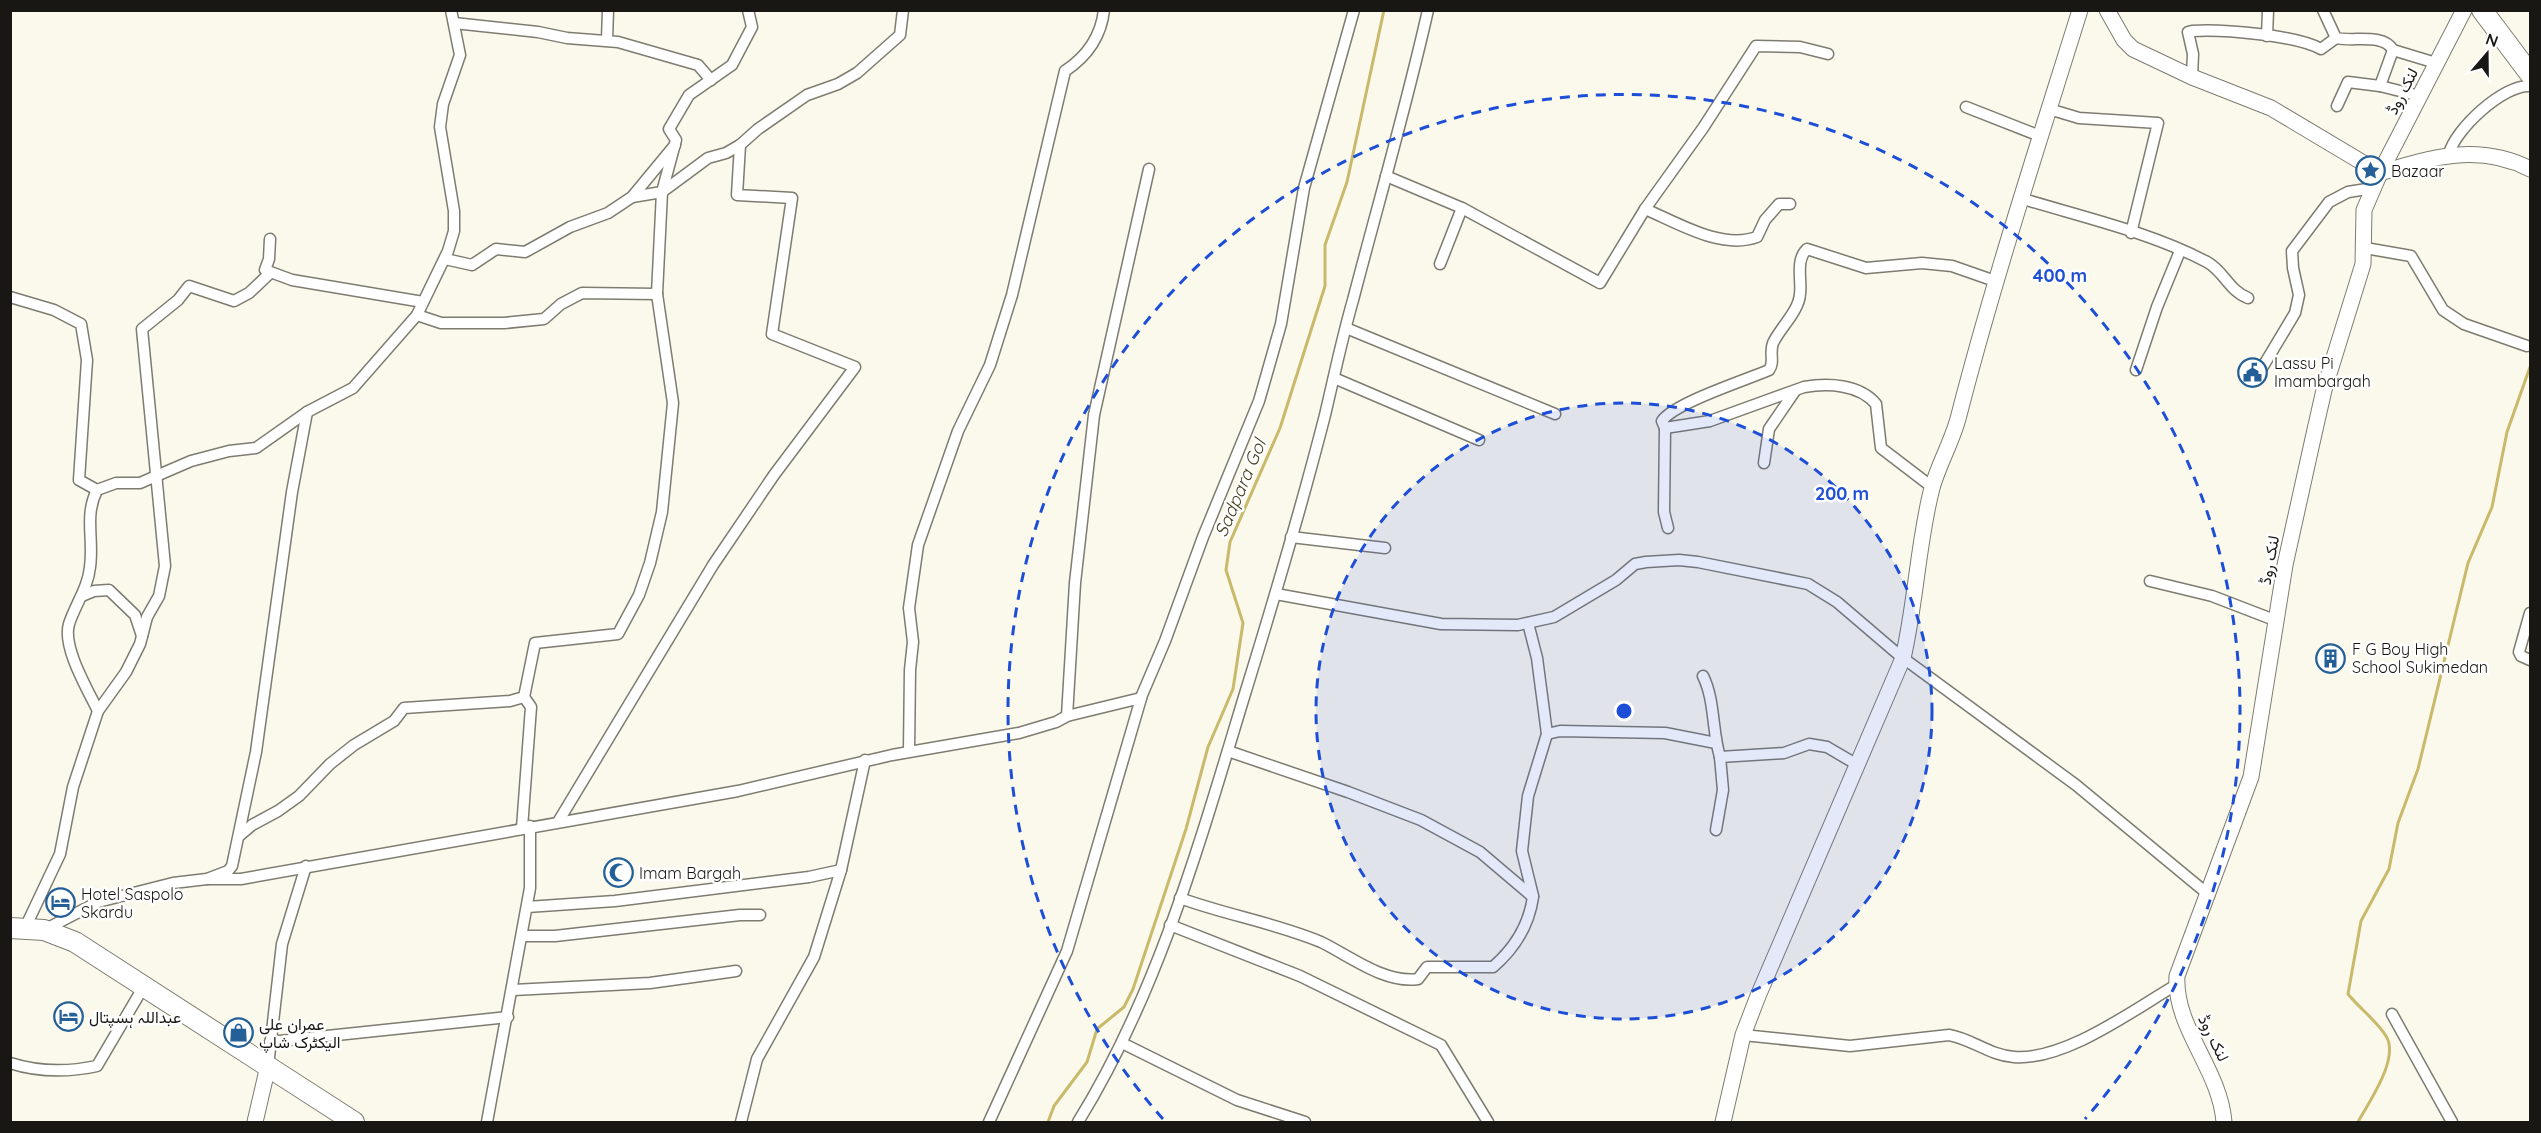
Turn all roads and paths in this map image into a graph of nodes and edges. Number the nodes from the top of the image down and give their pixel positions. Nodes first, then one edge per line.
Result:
1 (451, 10) edge
2 (608, 10) edge
3 (748, 10) edge
4 (903, 10) edge
5 (1104, 10) edge
6 (1354, 10) edge
7 (1428, 10) edge
8 (2080, 10) edge
9 (2107, 10) edge
10 (2268, 10) edge
11 (2323, 10) edge
12 (2464, 10) edge
13 (2482, 10) edge
14 (454, 23) junction
15 (2267, 36) junction
16 (2336, 38) junction
17 (608, 40) junction
18 (2392, 50) junction
19 (1828, 54) dead end
20 (2436, 63) junction
21 (2530, 74) edge
22 (2192, 77) junction
23 (711, 80) junction
24 (2380, 86) junction
25 (2530, 86) edge
26 (2420, 96) junction
27 (2337, 106) dead end
28 (1966, 107) dead end
29 (2049, 109) junction
30 (2040, 136) junction
31 (675, 145) junction
32 (740, 146) junction
33 (2449, 154) junction
34 (1149, 169) dead end
35 (2530, 169) edge
36 (2380, 173) junction
37 (1386, 176) junction
38 (2373, 188) junction
39 (662, 192) junction
40 (632, 197) junction
41 (2020, 198) junction
42 (1790, 204) dead end
43 (1462, 208) junction
44 (1645, 209) junction
45 (2131, 233) junction
46 (270, 239) dead end
47 (2365, 248) junction
48 (2180, 251) junction
49 (445, 259) junction
50 (1440, 264) dead end
51 (268, 276) dead end
52 (1995, 281) junction
53 (657, 294) junction
54 (10, 297) edge
55 (2248, 298) dead end
56 (423, 302) junction
57 (417, 315) junction
58 (1346, 328) junction
59 (2527, 346) dead end
60 (2262, 368) dead end
61 (2136, 369) dead end
62 (1334, 378) junction
63 (1795, 391) junction
64 (307, 412) junction
65 (1555, 414) dead end
66 (1665, 428) junction
67 (1479, 440) dead end
68 (1764, 463) dead end
69 (157, 475) junction
70 (1932, 487) junction
71 (97, 490) junction
72 (1668, 528) dead end
73 (1291, 537) junction
74 (1385, 548) dead end
75 (2150, 581) dead end
76 (1276, 594) junction
77 (82, 596) junction
78 (2530, 613) edge
79 (2277, 621) junction
80 (1528, 623) junction
81 (142, 636) junction
82 (1903, 658) junction
83 (2530, 660) edge
84 (1703, 676) dead end
85 (525, 697) junction
86 (1142, 698) junction
87 (98, 711) junction
88 (1067, 716) junction
89 (1547, 734) junction
90 (1716, 743) junction
91 (909, 751) junction
92 (1228, 751) junction
93 (1720, 757) junction
94 (865, 760) junction
95 (1856, 764) junction
96 (558, 822) junction
97 (526, 827) junction
98 (1716, 830) dead end
99 (239, 836) junction
100 (306, 866) junction
101 (841, 870) junction
102 (207, 879) junction
103 (2209, 895) junction
104 (1533, 897) junction
105 (1180, 898) junction
106 (527, 908) junction
107 (760, 915) dead end
108 (1170, 925) junction
109 (26, 929) edge
110 (522, 936) junction
111 (736, 971) dead end
112 (2176, 985) junction
113 (144, 986) junction
114 (513, 990) junction
115 (2392, 1014) dead end
116 (508, 1017) junction
117 (1743, 1035) junction
118 (270, 1042) junction
119 (1122, 1043) junction
120 (10, 1063) edge
121 (268, 1066) junction
122 (255, 1122) edge
123 (354, 1122) edge
124 (487, 1122) edge
125 (741, 1122) edge
126 (989, 1122) edge
127 (1078, 1122) edge
128 (1305, 1122) edge
129 (1488, 1122) edge
130 (1723, 1122) edge
131 (2224, 1122) edge
132 (2452, 1122) edge

1 - 14 street
2 - 17 street
3 - 23 street
4 - 32 street
5 - 91 street
6 - 86 street
7 - 37 street
8 - 29 main road
9 - 22 main road
10 - 15 street
11 - 16 street
12 - 20 main road, لنک روڈ
13 - 21 highway
14 - 17 street
14 - 49 street
15 - 16 street
15 - 22 street
16 - 18 street
17 - 23 street
18 - 20 street
18 - 24 street
19 - 44 street
20 - 26 main road, لنک روڈ
22 - 36 main road
23 - 31 street
24 - 26 street
24 - 27 street
25 - 33 street
26 - 36 main road, لنک روڈ
28 - 30 street
29 - 30 main road
29 - 45 street
30 - 41 main road
31 - 39 street
31 - 40 street
32 - 39 street
32 - 96 street
33 - 35 main road
33 - 36 main road
34 - 88 street
36 - 38 main road, لنک روڈ
37 - 43 street
37 - 58 street
38 - 47 main road, لنک روڈ
38 - 60 street
39 - 40 street
39 - 53 street
40 - 49 street
41 - 45 street
41 - 52 main road
42 - 44 street
43 - 44 street
43 - 50 street
45 - 48 street
46 - 56 street
47 - 59 street
47 - 79 main road, لنک روڈ
48 - 55 street
48 - 61 street
49 - 56 street
51 - 69 street
52 - 66 street
52 - 70 main road
53 - 57 street
53 - 85 street
54 - 71 street
56 - 57 street
57 - 64 street
58 - 62 street
58 - 65 street
62 - 67 street
62 - 73 street
63 - 66 street
63 - 68 street
63 - 70 street
64 - 69 street
64 - 99 street
66 - 72 street
69 - 71 street
69 - 81 street
70 - 82 main road
71 - 77 street
73 - 74 street
73 - 76 street
75 - 79 street
76 - 80 street
76 - 92 street
77 - 81 street
77 - 87 street
78 - 83 street
79 - 103 main road, لنک روڈ
80 - 82 street
80 - 89 street
81 - 87 street
82 - 95 main road
82 - 103 street
84 - 90 street
85 - 97 street
85 - 99 street
86 - 88 street
86 - 126 street
87 - 109 street
88 - 91 street
89 - 90 street
89 - 104 street
90 - 93 street
91 - 94 street
92 - 104 street
92 - 105 street
93 - 95 street
93 - 98 street
94 - 96 street
94 - 101 street
95 - 117 main road
96 - 97 street
97 - 100 street
97 - 106 street
99 - 102 street
100 - 102 street
100 - 118 street
101 - 106 street
101 - 125 street
102 - 109 street
103 - 112 main road, لنک روڈ
104 - 105 street
105 - 108 street
106 - 110 street
107 - 110 street
108 - 119 street
108 - 129 street
109 - 113 highway
110 - 114 street
111 - 114 street
112 - 117 street
112 - 131 main road, لنک روڈ
113 - 120 street
113 - 121 highway
114 - 116 street
115 - 132 street
116 - 118 street
116 - 124 street
117 - 130 main road
118 - 121 street
119 - 127 street
119 - 128 street
121 - 122 main road
121 - 123 highway

